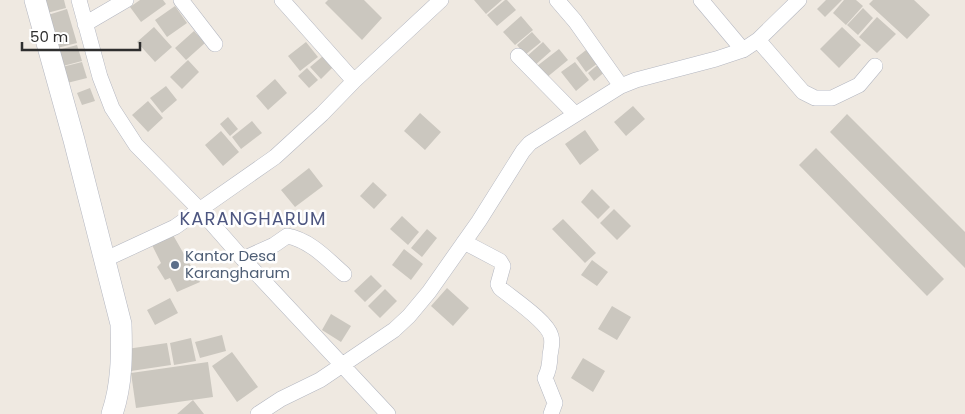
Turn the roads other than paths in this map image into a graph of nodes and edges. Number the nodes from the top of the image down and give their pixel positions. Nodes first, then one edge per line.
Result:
1 (35, 0) edge
2 (79, 0) edge
3 (126, 0) edge
4 (182, 0) edge
5 (282, 0) edge
6 (441, 0) edge
7 (557, 0) edge
8 (701, 0) edge
9 (799, 0) edge
10 (85, 24) junction
11 (758, 40) junction
12 (215, 44) dead end
13 (743, 50) junction
14 (518, 56) dead end
15 (875, 66) dead end
16 (354, 81) junction
17 (621, 86) junction
18 (575, 114) junction
19 (200, 210) junction
20 (464, 242) junction
21 (243, 259) junction
22 (106, 260) junction
23 (344, 274) dead end
24 (342, 365) junction
25 (112, 414) edge
26 (258, 414) edge
27 (388, 414) edge
28 (551, 414) edge

1 - 22 street
2 - 10 street
3 - 10 street
4 - 12 street
5 - 16 street
6 - 16 street
7 - 17 street
8 - 13 street
9 - 11 street
10 - 19 street
11 - 13 street
11 - 15 street
13 - 17 street
14 - 18 street
16 - 19 street
17 - 18 street
18 - 20 street
19 - 21 street
19 - 22 street
20 - 24 street
20 - 28 street
21 - 23 street
21 - 24 street
22 - 25 street
24 - 26 street
24 - 27 street

